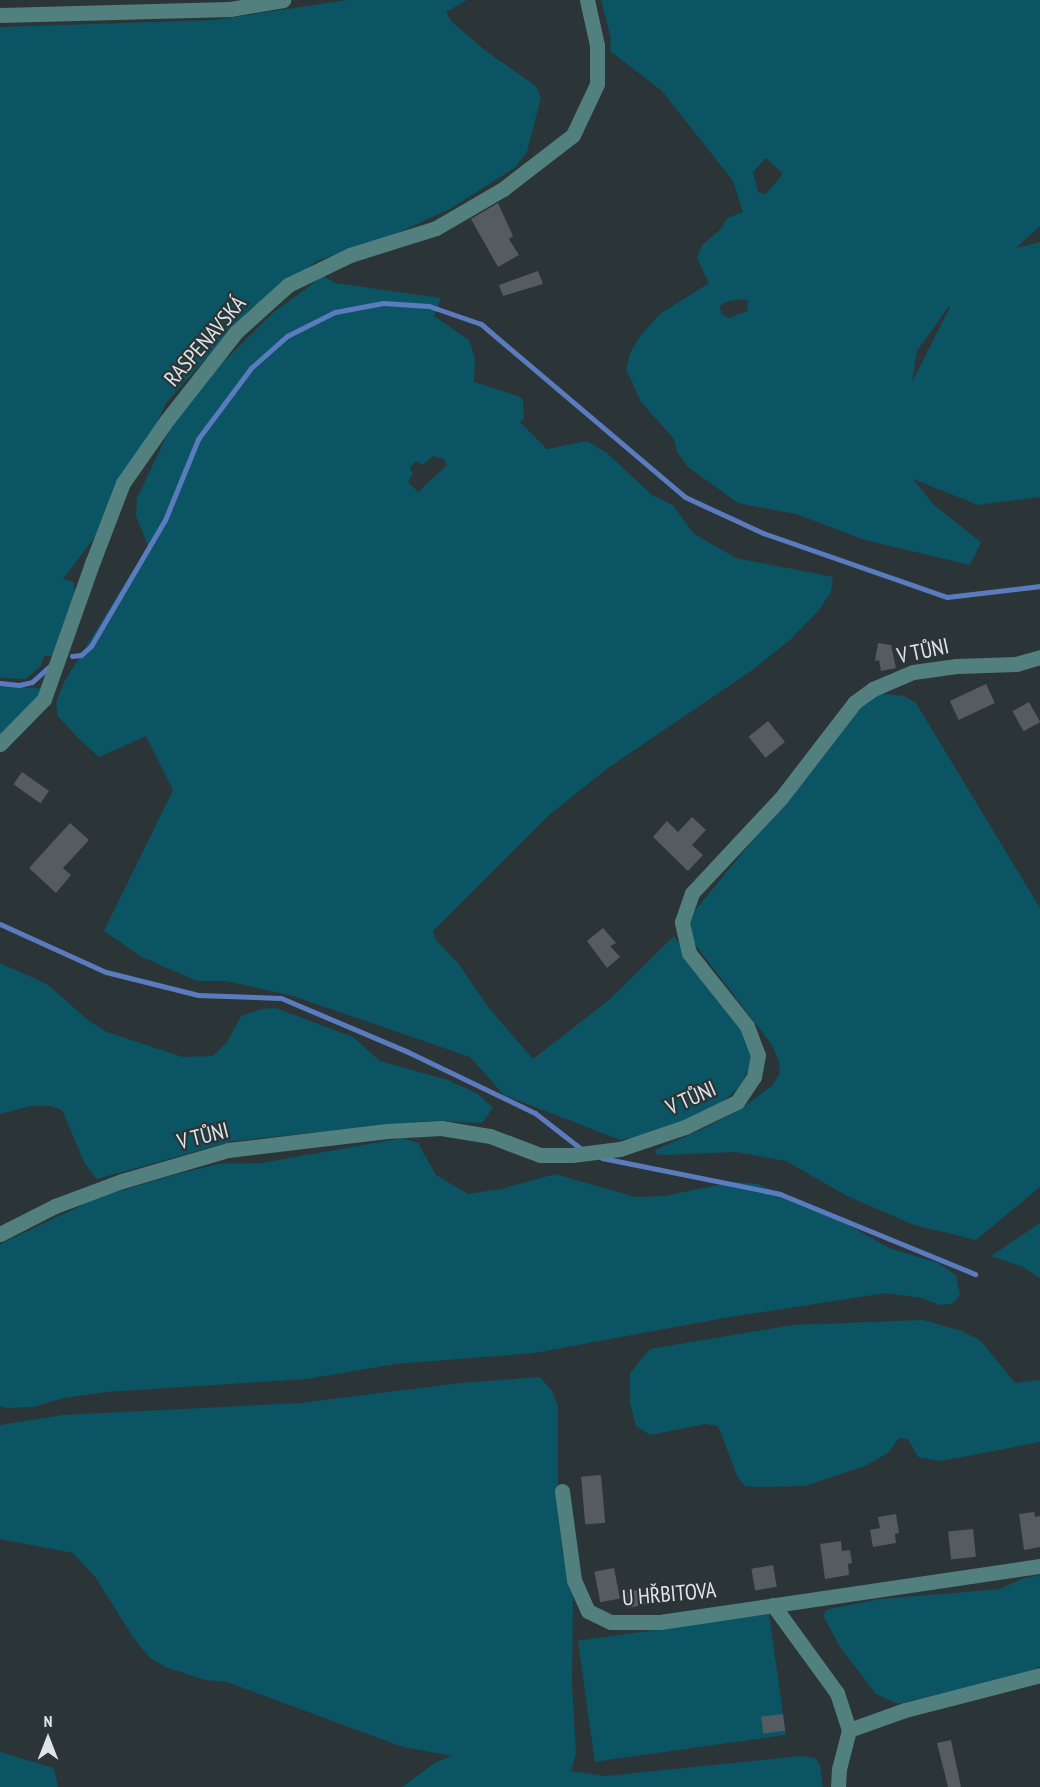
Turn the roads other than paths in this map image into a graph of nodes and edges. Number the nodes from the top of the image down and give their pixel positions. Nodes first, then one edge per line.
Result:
1 (283, 0) edge
2 (587, 0) edge
3 (0, 15) edge
4 (1040, 657) edge
5 (0, 744) edge
6 (0, 1234) edge
7 (562, 1491) dead end
8 (1040, 1566) edge
9 (772, 1605) junction
10 (1040, 1675) edge
11 (849, 1730) junction
12 (837, 1787) edge

1 - 3 street
2 - 5 street, RASPENAVSKÁ
4 - 6 street, V TŮNI
7 - 9 street, U HŘBITOVA
8 - 9 street, U HŘBITOVA
9 - 11 street
10 - 11 street
11 - 12 street

